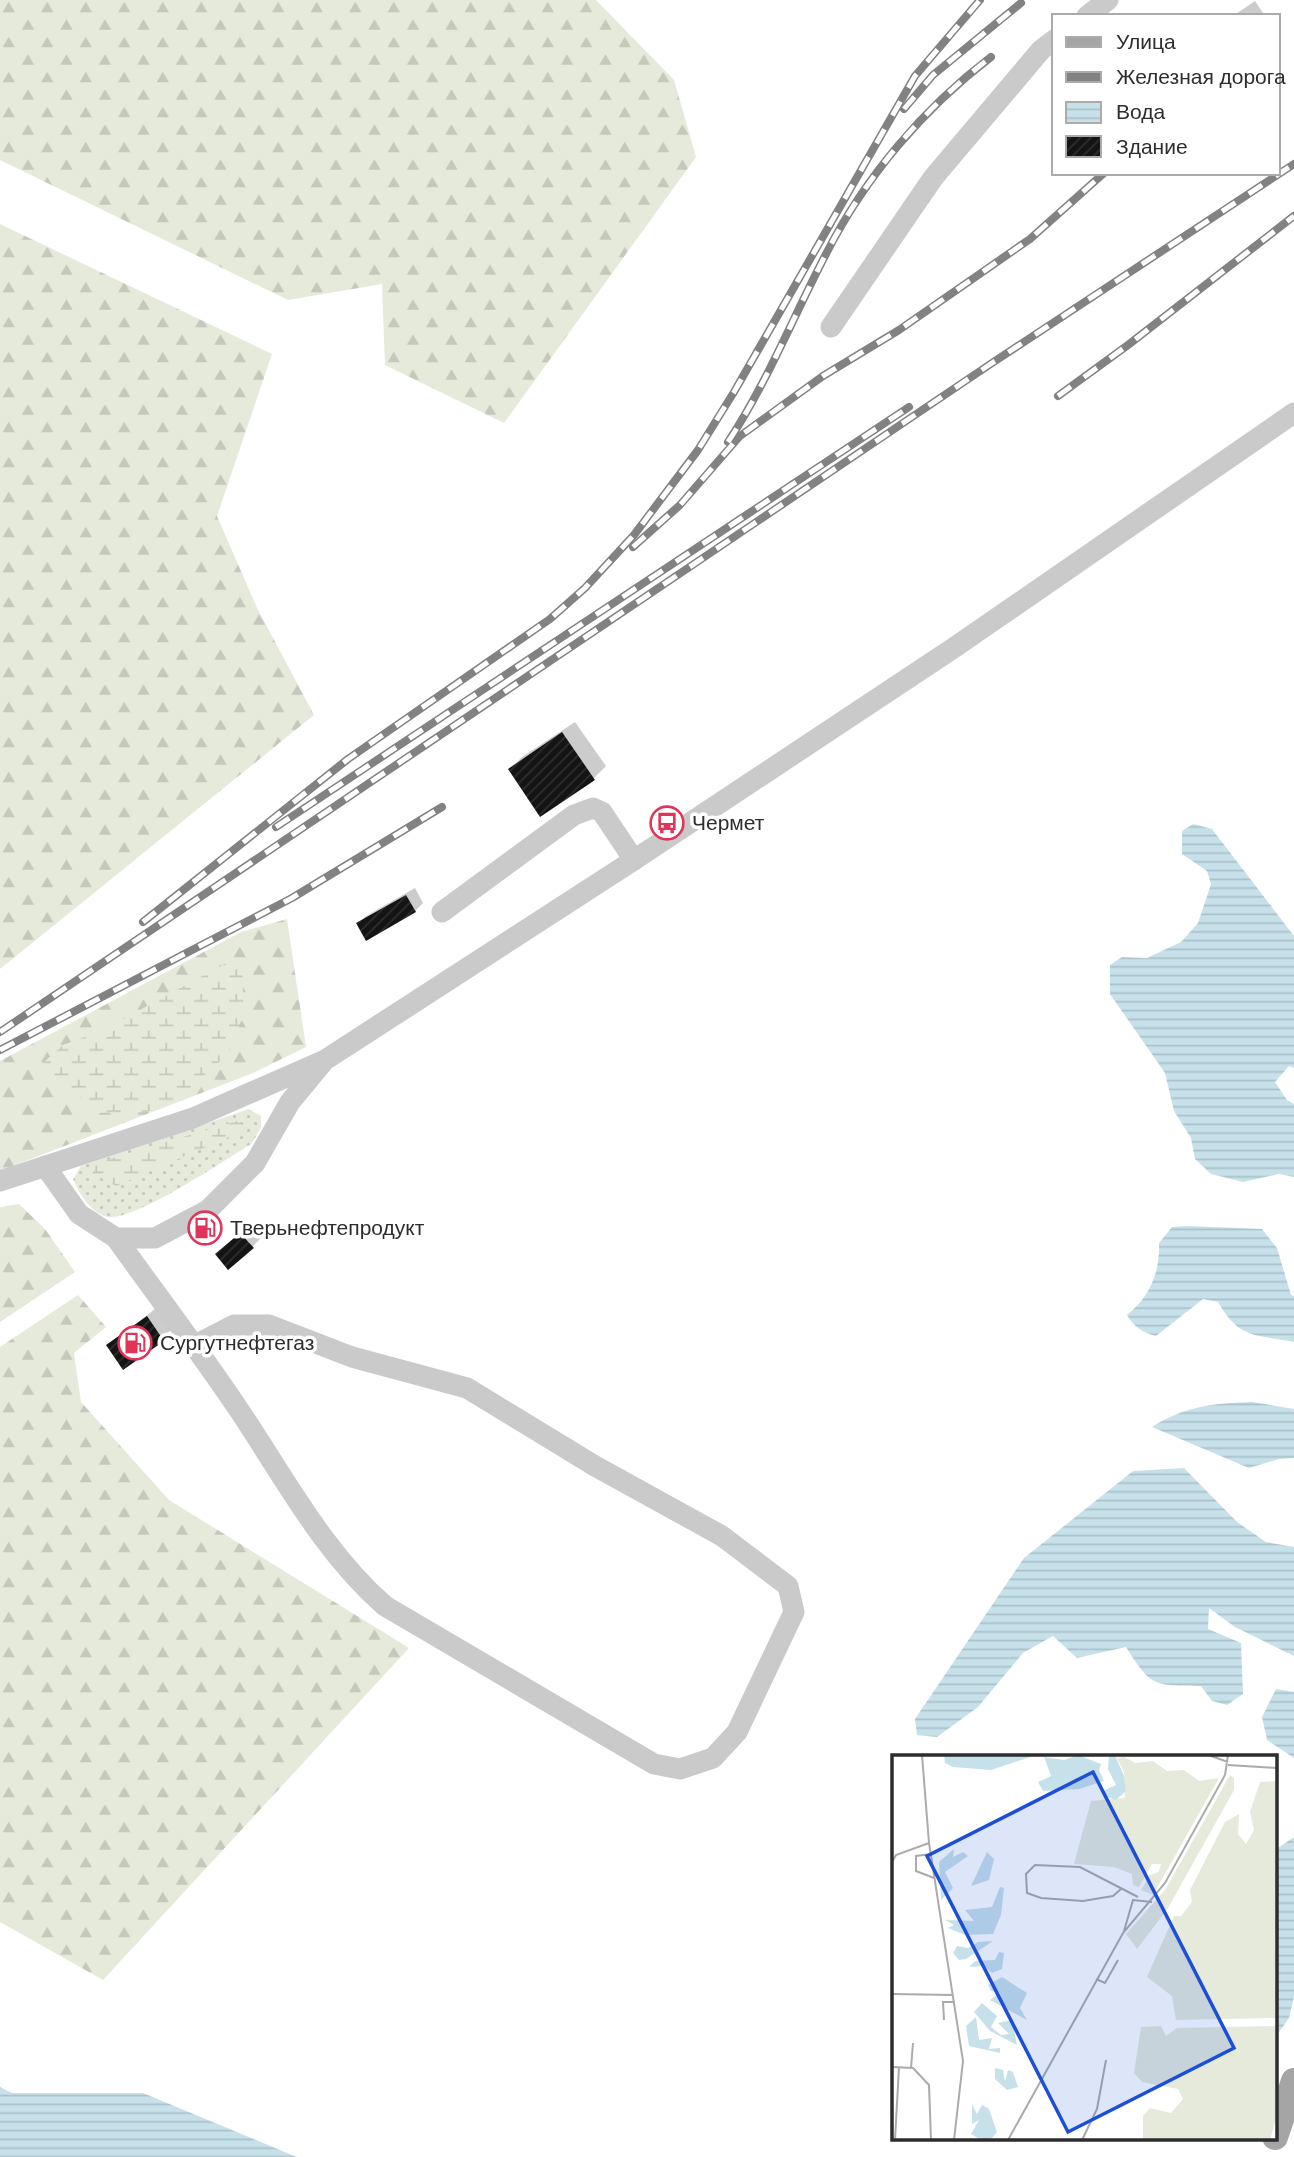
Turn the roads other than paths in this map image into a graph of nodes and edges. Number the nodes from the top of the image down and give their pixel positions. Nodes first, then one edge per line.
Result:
1 (1108, 0) edge
2 (1090, 14) edge
3 (1052, 42) edge
4 (831, 327) dead end
5 (1294, 413) edge
6 (634, 860) junction
7 (442, 912) dead end
8 (325, 1060) junction
9 (45, 1166) junction
10 (0, 1181) edge
11 (116, 1238) junction
12 (195, 1345) junction
13 (1294, 2081) edge
14 (1276, 2134) edge
15 (1274, 2140) edge
16 (1268, 2157) edge

1 - 2 street
3 - 4 street
5 - 6 street
6 - 7 street
6 - 8 street
8 - 9 street
8 - 11 street
9 - 10 street
9 - 11 street
11 - 12 street
12 - 12 street
13 - 14 main road
15 - 16 main road

